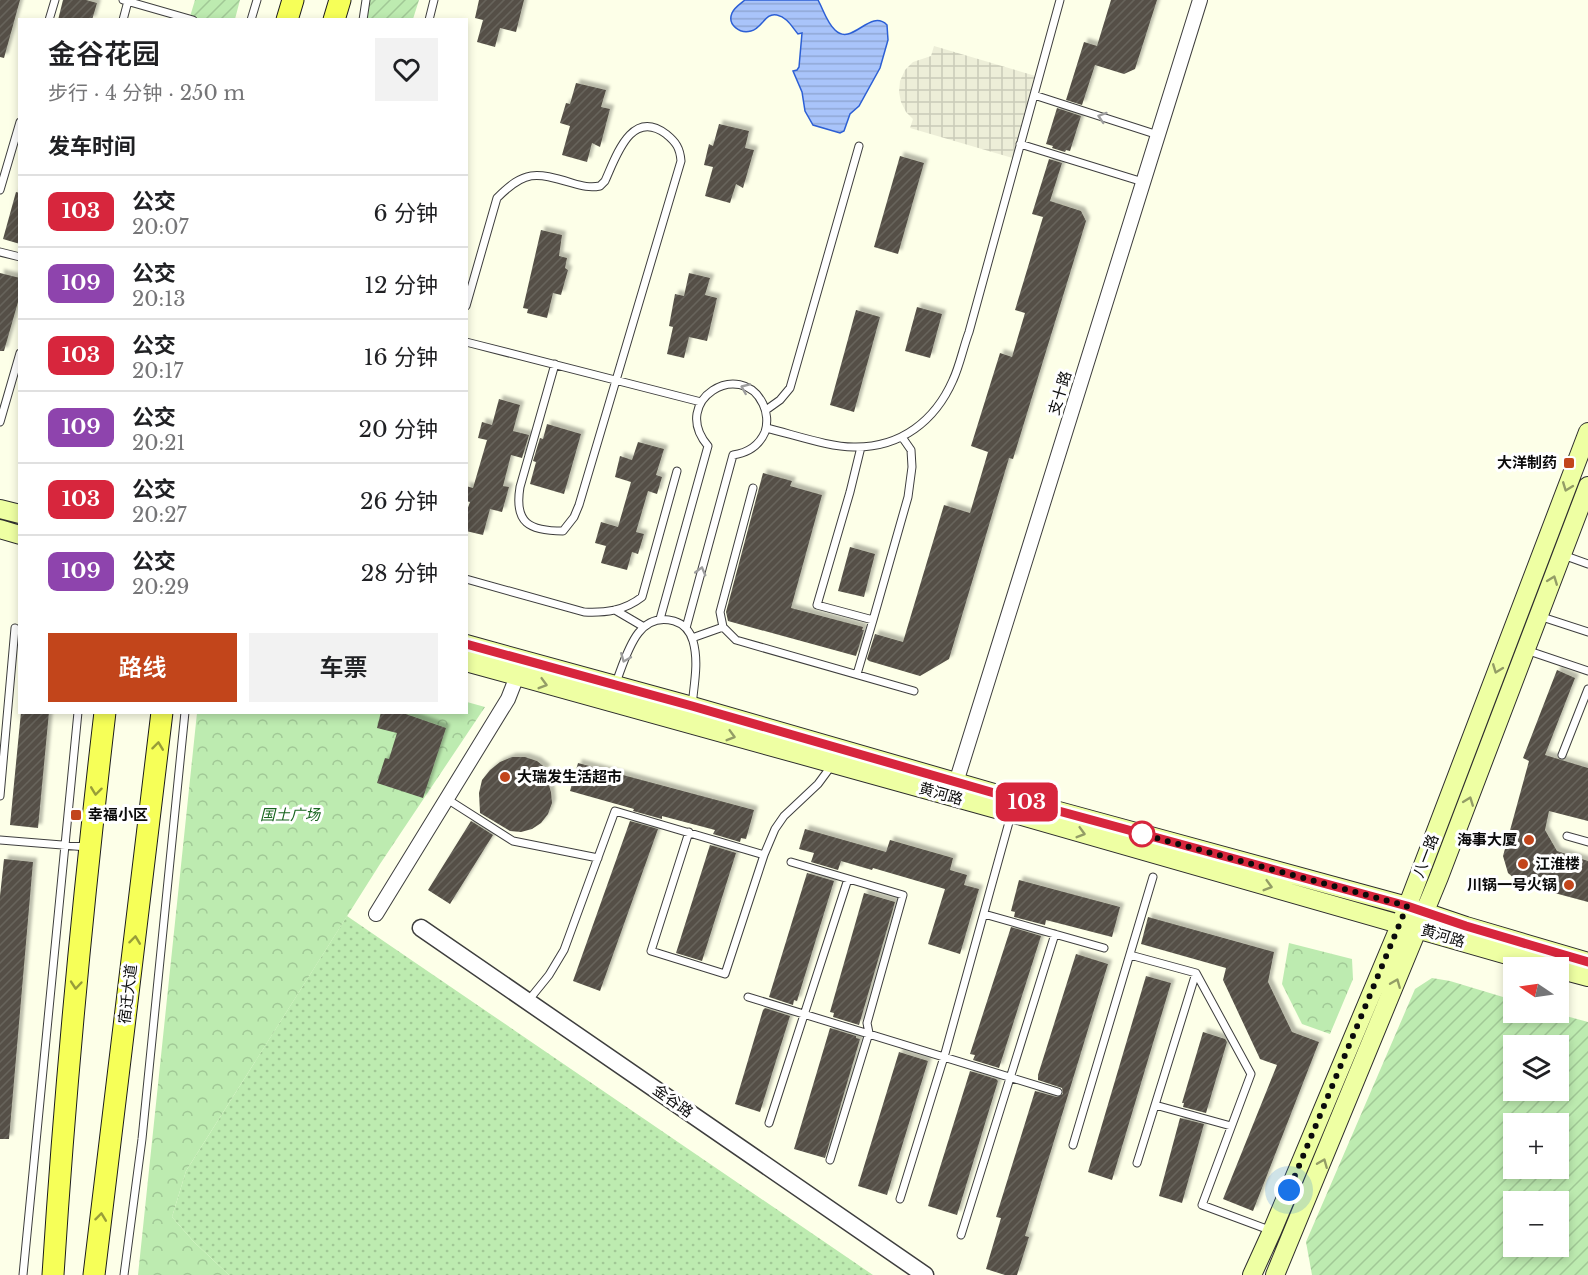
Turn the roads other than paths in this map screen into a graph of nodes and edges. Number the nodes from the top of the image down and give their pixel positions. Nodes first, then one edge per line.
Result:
1 (55, 0) edge
2 (256, 0) edge
3 (293, 0) edge
4 (340, 0) edge
5 (366, 0) edge
6 (434, 0) edge
7 (1060, 0) edge
8 (1200, 0) edge
9 (125, 1) edge
10 (50, 18) edge
11 (123, 18) edge
12 (186, 18) edge
13 (252, 18) edge
14 (288, 18) edge
15 (335, 18) edge
16 (363, 18) edge
17 (430, 18) edge
18 (1034, 95) junction
19 (18, 129) edge
20 (1158, 135) junction
21 (1020, 144) junction
22 (859, 146) dead end
23 (1143, 182) junction
24 (0, 190) edge
25 (0, 252) edge
26 (18, 256) edge
27 (468, 299) edge
28 (468, 342) edge
29 (18, 360) edge
30 (555, 364) junction
31 (616, 380) junction
32 (701, 402) junction
33 (766, 410) junction
34 (0, 422) edge
35 (766, 428) junction
36 (1588, 432) edge
37 (902, 437) junction
38 (861, 447) junction
39 (677, 471) dead end
40 (1588, 486) edge
41 (753, 488) dead end
42 (0, 508) edge
43 (18, 513) edge
44 (0, 530) edge
45 (18, 534) edge
46 (1543, 548) junction
47 (1562, 555) junction
48 (1588, 564) edge
49 (468, 580) edge
50 (615, 610) junction
51 (1539, 616) junction
52 (660, 619) junction
53 (873, 620) junction
54 (644, 627) junction
55 (723, 627) junction
56 (15, 628) dead end
57 (686, 628) junction
58 (1588, 632) edge
59 (692, 638) junction
60 (468, 645) edge
61 (1526, 650) junction
62 (468, 663) edge
63 (1588, 670) edge
64 (857, 674) junction
65 (517, 676) junction
66 (614, 685) junction
67 (1588, 689) edge
68 (914, 691) dead end
69 (692, 706) junction
70 (78, 714) edge
71 (105, 714) edge
72 (162, 714) edge
73 (185, 714) edge
74 (1562, 755) dead end
75 (833, 764) junction
76 (953, 789) junction
77 (0, 796) edge
78 (447, 799) junction
79 (1013, 806) junction
80 (688, 832) junction
81 (1567, 836) dead end
82 (0, 840) edge
83 (1588, 842) edge
84 (64, 845) junction
85 (89, 847) junction
86 (764, 855) junction
87 (598, 858) junction
88 (791, 862) dead end
89 (1153, 876) dead end
90 (848, 879) junction
91 (376, 914) dead end
92 (984, 914) junction
93 (1413, 918) junction
94 (421, 928) dead end
95 (1055, 934) junction
96 (1104, 948) dead end
97 (1130, 955) junction
98 (1522, 957) edge
99 (1588, 962) edge
100 (1569, 972) edge
101 (1196, 973) junction
102 (1588, 978) edge
103 (748, 997) dead end
104 (528, 1001) junction
105 (805, 1014) junction
106 (869, 1033) junction
107 (944, 1057) junction
108 (1011, 1077) junction
109 (1058, 1092) dead end
110 (1155, 1105) junction
111 (769, 1123) dead end
112 (1231, 1126) junction
113 (1074, 1145) dead end
114 (830, 1160) dead end
115 (1137, 1163) dead end
116 (900, 1199) dead end
117 (1272, 1231) junction
118 (961, 1235) dead end
119 (23, 1275) edge
120 (53, 1275) edge
121 (94, 1275) edge
122 (124, 1275) edge
123 (925, 1275) edge
124 (1251, 1275) edge
125 (1275, 1275) edge

1 - 10 lane
2 - 13 lane
3 - 14 main road
4 - 15 main road
5 - 16 lane
6 - 17 lane
7 - 18 lane
8 - 20 street, 支十路
9 - 11 lane
9 - 12 lane
20 -> 18 lane
18 - 21 lane
19 - 24 lane
20 - 23 street, 支十路
21 - 23 lane
21 - 37 lane
22 - 33 lane
23 - 76 street, 支十路
25 - 26 lane
27 - 31 lane
28 - 30 lane
29 - 34 lane
30 - 31 lane
30 - 31 lane
31 - 32 lane
33 -> 32 lane
32 - 52 lane
33 - 35 lane
35 - 38 lane
57 -> 35 lane
36 -> 46 main road, 八一路
37 - 38 lane
37 - 53 lane
38 - 53 lane
39 - 50 lane
40 - 47 main road, 八一路
41 - 55 lane
42 - 43 main road
44 - 45 main road
46 - 47 lane
46 -> 93 main road, 八一路
47 - 48 lane
51 -> 47 main road, 八一路
49 - 50 lane
50 - 54 lane
51 - 58 lane
51 - 61 main road, 八一路
52 - 54 lane
52 - 57 lane
53 - 64 lane
54 -> 66 lane
55 - 59 lane
55 - 64 lane
56 - 77 lane
57 - 59 lane
59 - 69 lane
60 - 66 main road, 黄河路
61 - 63 lane
93 -> 61 main road, 八一路
62 - 65 main road, 黄河路
64 - 68 lane
65 -> 75 main road, 黄河路
65 - 78 street
66 - 69 main road, 黄河路
67 - 74 lane
69 - 76 main road, 黄河路
70 - 84 lane
71 -> 85 main road
121 -> 72 main road, 宿迁大道
73 - 122 lane
75 - 76 main road, 黄河路
75 - 86 lane
76 - 79 main road, 黄河路
78 - 87 lane
78 - 91 street
79 - 92 lane
79 - 93 main road, 黄河路
80 - 86 lane
80 - 86 lane
80 - 87 lane
81 - 83 lane
82 - 84 lane
84 - 85 lane
84 - 119 lane
85 -> 120 main road
87 - 104 lane
88 - 90 lane
89 - 97 lane
90 - 105 lane
90 - 106 lane
92 - 95 lane
92 - 107 lane
93 - 98 main road, 黄河路
93 - 99 main road, 黄河路
93 - 117 main road, 八一路
125 -> 93 main road, 八一路
94 - 104 street, 金谷路
95 - 96 lane
95 - 108 lane
97 - 101 lane
97 - 113 lane
100 - 102 main road
101 - 110 lane
101 - 112 lane
103 - 105 lane
104 - 123 street, 金谷路
105 - 106 lane
105 - 111 lane
106 - 107 lane
106 - 114 lane
107 - 108 lane
107 - 116 lane
108 - 109 lane
108 - 118 lane
110 - 112 lane
110 - 115 lane
112 - 117 lane
117 - 124 main road, 八一路

